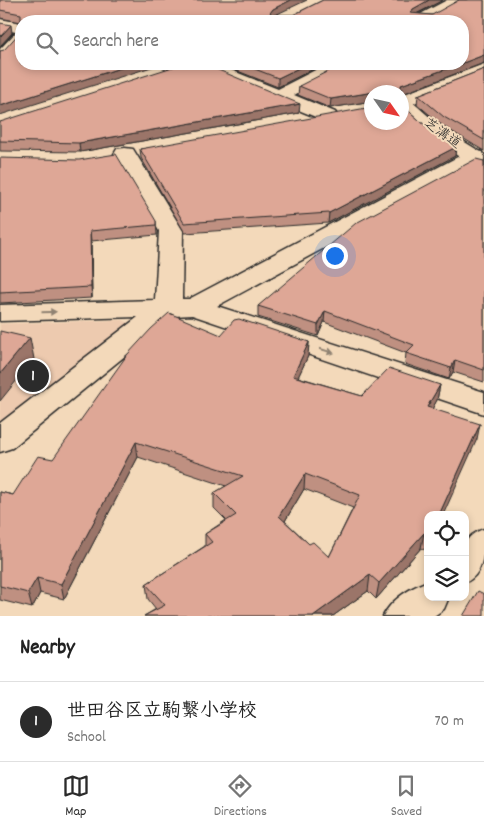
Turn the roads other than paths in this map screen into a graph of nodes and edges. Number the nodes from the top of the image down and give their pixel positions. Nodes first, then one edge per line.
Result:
1 (459, 0) edge
2 (430, 15) edge
3 (0, 24) edge
4 (15, 28) edge
5 (15, 37) edge
6 (0, 55) edge
7 (484, 69) edge
8 (216, 70) edge
9 (328, 70) edge
10 (280, 95) junction
11 (409, 100) edge
12 (409, 109) edge
13 (290, 123) edge
14 (125, 154) dead end
15 (479, 160) edge
16 (181, 307) junction
17 (0, 313) edge
18 (484, 404) edge
19 (0, 440) edge
20 (484, 544) edge
21 (469, 563) edge
22 (424, 601) edge
23 (403, 616) edge

1 - 2 street
3 - 4 street
5 - 6 lane
7 - 11 street, 芝溝道
8 - 10 street
9 - 10 street
10 - 13 street
12 - 15 street, 芝溝道
14 - 16 street
15 - 16 street
17 -> 16 street
16 -> 18 street
16 - 19 street
20 - 21 street
22 - 23 street

